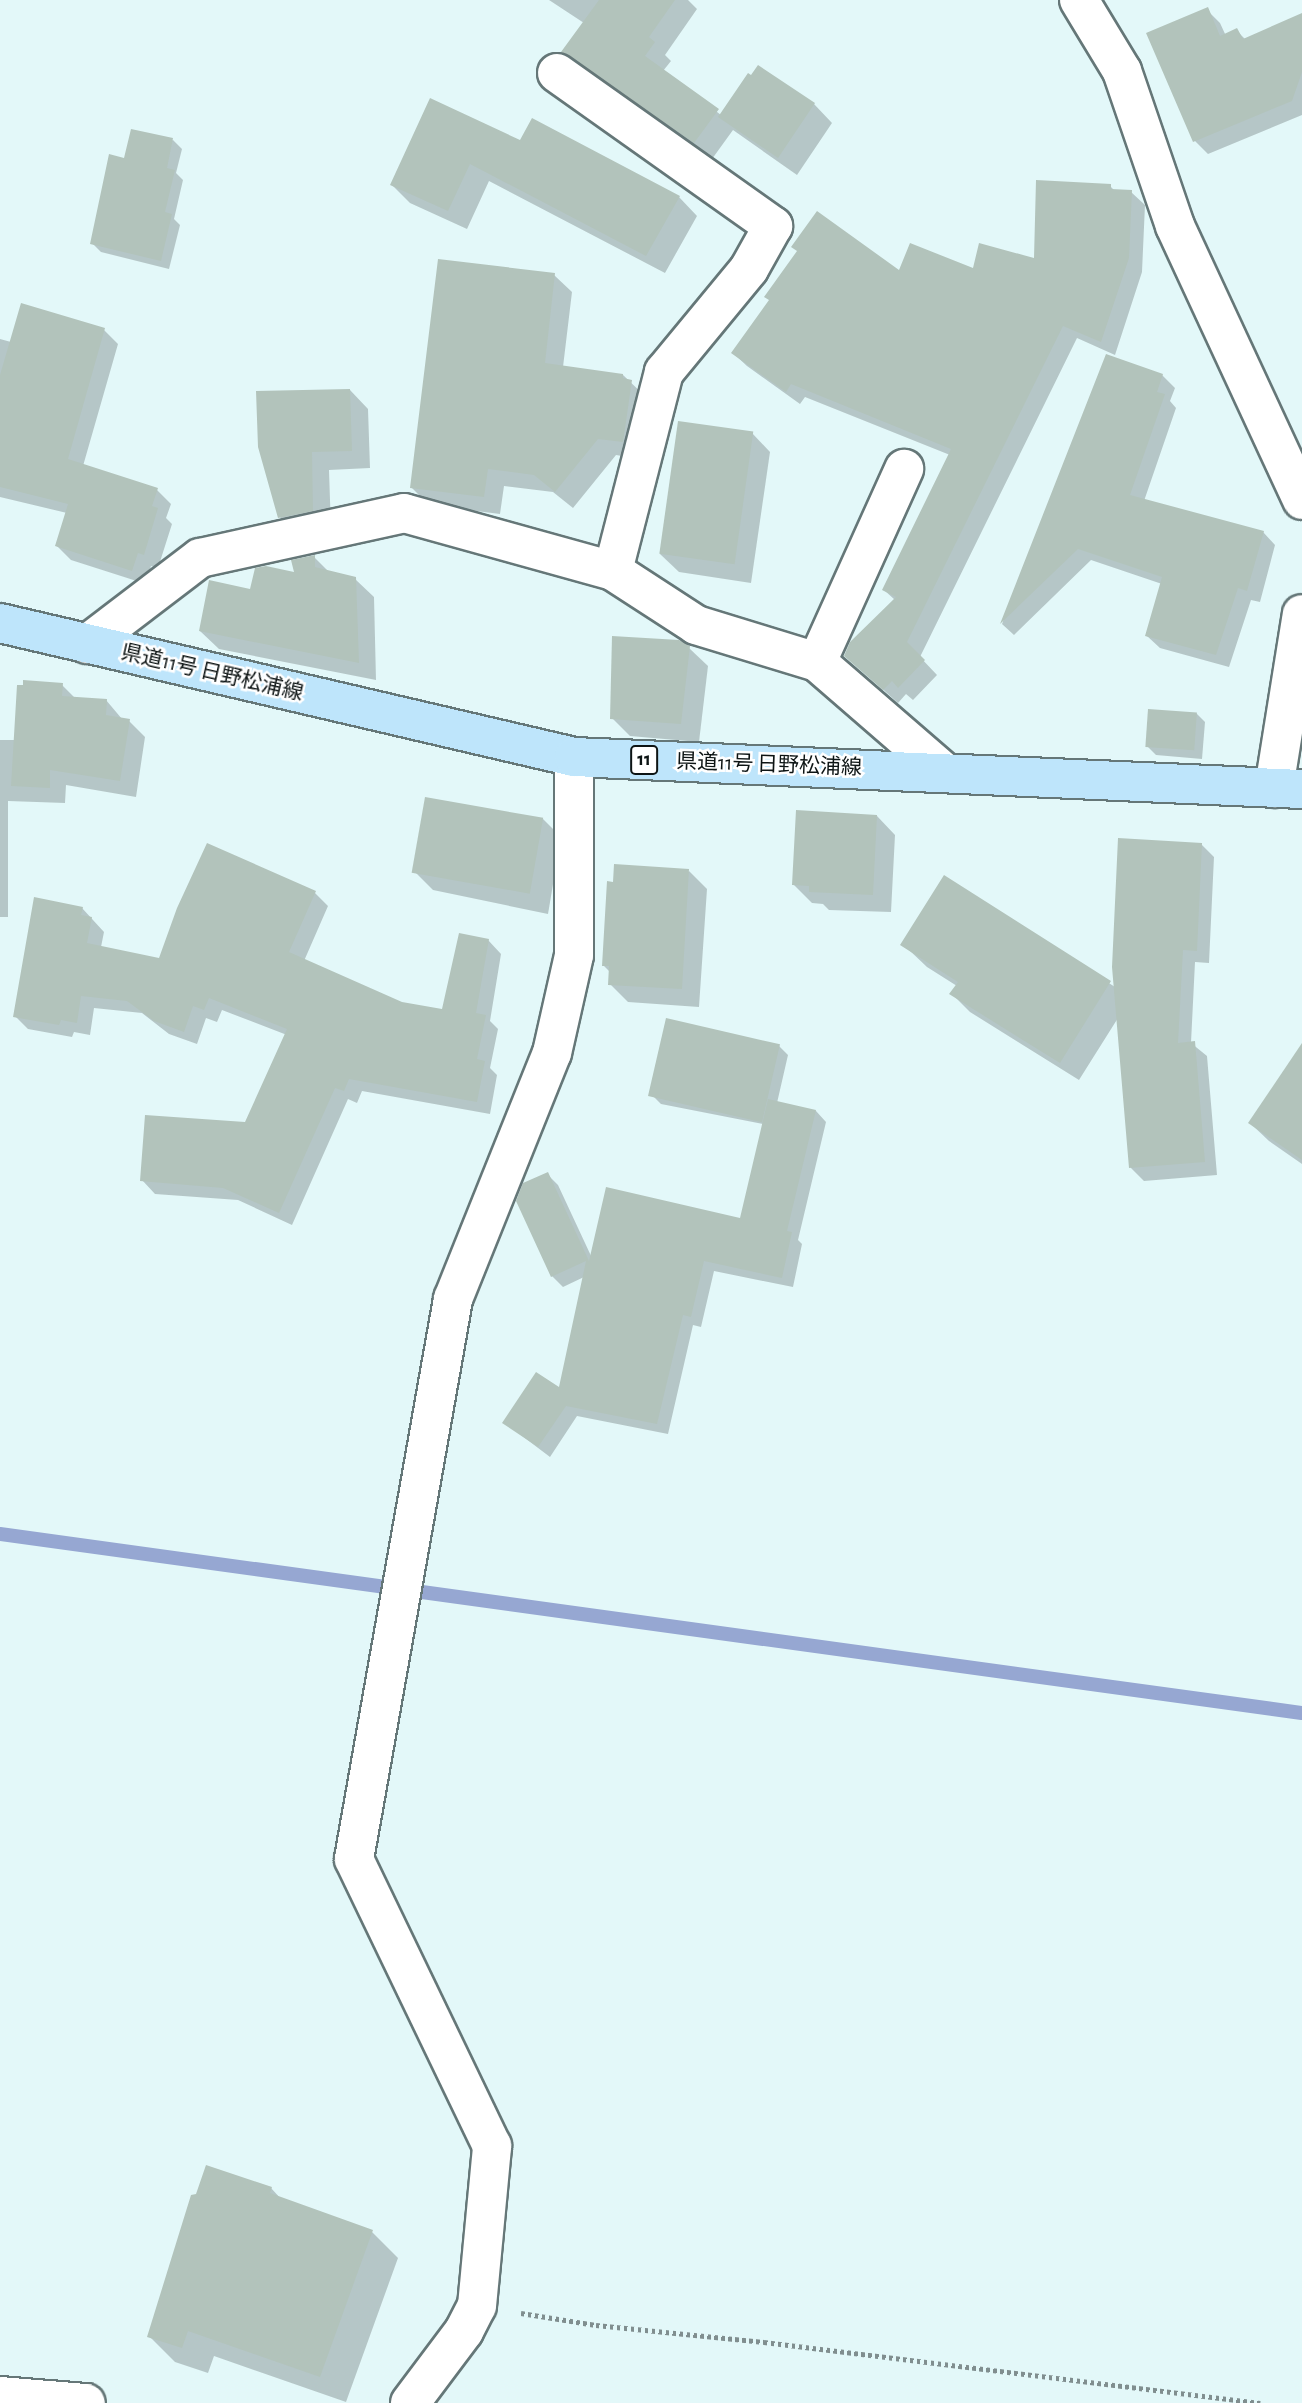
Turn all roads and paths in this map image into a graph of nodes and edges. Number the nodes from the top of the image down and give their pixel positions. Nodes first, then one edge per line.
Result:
1 (1079, 0) edge
2 (556, 73) dead end
3 (904, 469) dead end
4 (1302, 500) edge
5 (613, 571) junction
6 (1302, 614) edge
7 (0, 623) edge
8 (87, 644) junction
9 (817, 662) junction
10 (574, 757) junction
11 (946, 773) junction
12 (1288, 788) edge
13 (477, 2306) junction
14 (0, 2396) edge
15 (86, 2403) edge
16 (410, 2403) edge
17 (1260, 2403) edge

1 - 4 street
2 - 5 street
3 - 9 street
5 - 8 street
5 - 9 street
6 - 12 street
7 - 8 main road, 県道11号 日野松浦線 / 11
8 - 10 main road, 県道11号 日野松浦線 / 11
9 - 11 street
10 - 11 main road, 県道11号 日野松浦線 / 11
10 - 13 street
11 - 12 main road, 県道11号 日野松浦線 / 11
13 - 16 street
13 - 17 path
14 - 15 street

